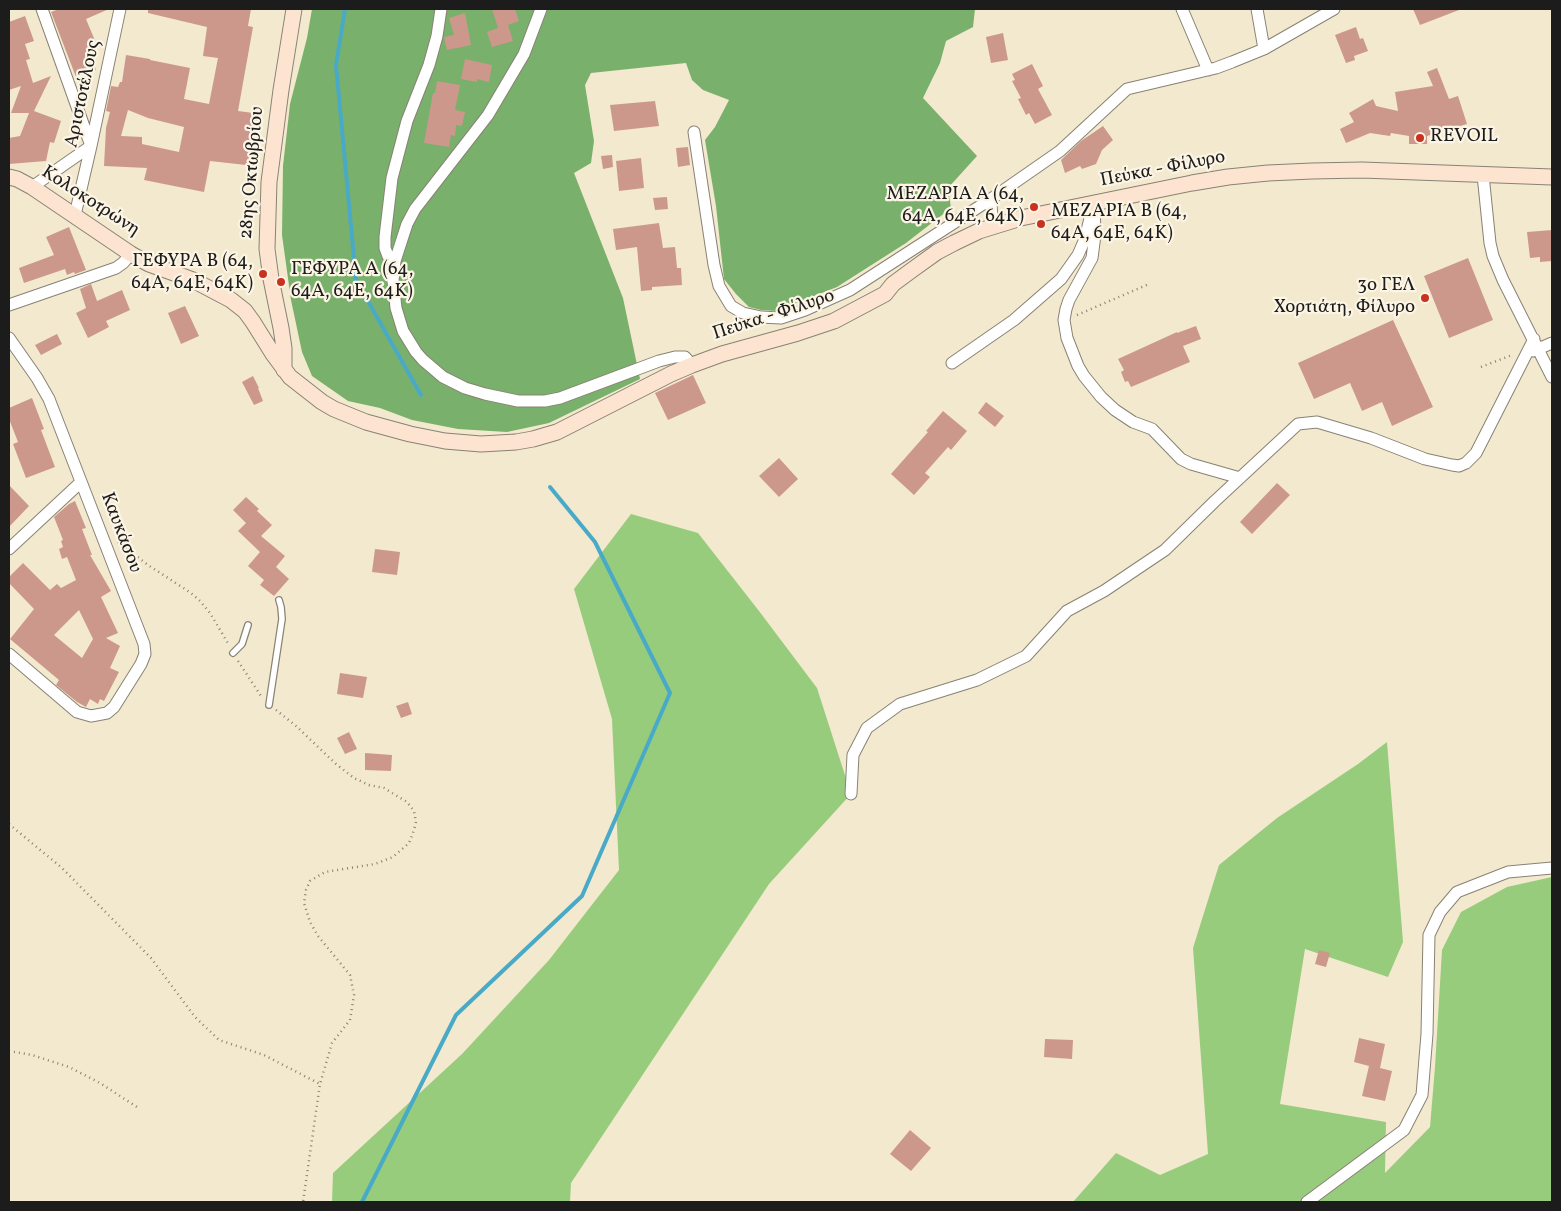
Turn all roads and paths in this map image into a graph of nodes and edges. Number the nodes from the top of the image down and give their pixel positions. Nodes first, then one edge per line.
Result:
1 (42, 9) edge
2 (120, 9) edge
3 (294, 9) edge
4 (441, 9) edge
5 (541, 9) edge
6 (1182, 9) edge
7 (1257, 9) edge
8 (1334, 9) edge
9 (1264, 49) junction
10 (1208, 70) junction
11 (694, 132) dead end
12 (91, 146) junction
13 (1483, 175) junction
14 (9, 177) edge
15 (1552, 177) edge
16 (32, 187) junction
17 (991, 199) junction
18 (1094, 203) junction
19 (75, 215) junction
20 (992, 226) junction
21 (131, 254) junction
22 (395, 261) junction
23 (1149, 284) dead end
24 (9, 305) edge
25 (1064, 320) junction
26 (9, 338) edge
27 (1552, 343) edge
28 (1536, 344) junction
29 (1526, 356) junction
30 (952, 363) dead end
31 (692, 365) junction
32 (1481, 367) dead end
33 (284, 370) junction
34 (1552, 376) edge
35 (1240, 478) junction
36 (81, 482) junction
37 (102, 536) junction
38 (9, 549) edge
39 (279, 600) dead end
40 (248, 625) dead end
41 (233, 653) junction
42 (9, 654) edge
43 (270, 705) junction
44 (851, 794) dead end
45 (9, 824) edge
46 (1552, 868) edge
47 (9, 1051) edge
48 (320, 1084) junction
49 (140, 1109) dead end
50 (303, 1202) edge
51 (1307, 1202) edge

1 - 12 street
2 - 12 street, Αριστοτέλους
3 - 33 main road, 28ης Οκτωβρίου
4 - 22 street
5 - 22 street
6 - 10 street
7 - 9 street
8 - 9 street
9 - 10 street
10 - 17 street
11 - 17 street
12 - 16 street
12 - 19 street, Αριστοτέλους
13 - 15 main road, Πεύκα - Φίλυρο
13 - 18 main road, Πεύκα - Φίλυρο
13 - 28 street
14 - 16 main road, Κολοκοτρώνη
16 - 19 main road, Κολοκοτρώνη
17 - 20 street
18 - 20 main road, Πεύκα - Φίλυρο
18 - 25 street
18 - 30 street
19 - 21 main road, Κολοκοτρώνη
20 - 31 main road, Πεύκα - Φίλυρο
21 - 24 street
21 - 33 main road, Κολοκοτρώνη
22 - 31 street
23 - 25 path
25 - 35 street
26 - 36 street, Καυκάσου
27 - 28 street
28 - 29 street
28 - 34 street
29 - 32 path
29 - 35 street
31 - 33 main road, Πεύκα - Φίλυρο
35 - 44 street
36 - 37 street, Καυκάσου
36 - 38 street
37 - 41 path
37 - 42 street, Καυκάσου
39 - 43 lane
40 - 41 lane
41 - 43 path
43 - 48 path
45 - 48 path
46 - 51 street
47 - 49 path
48 - 50 path

